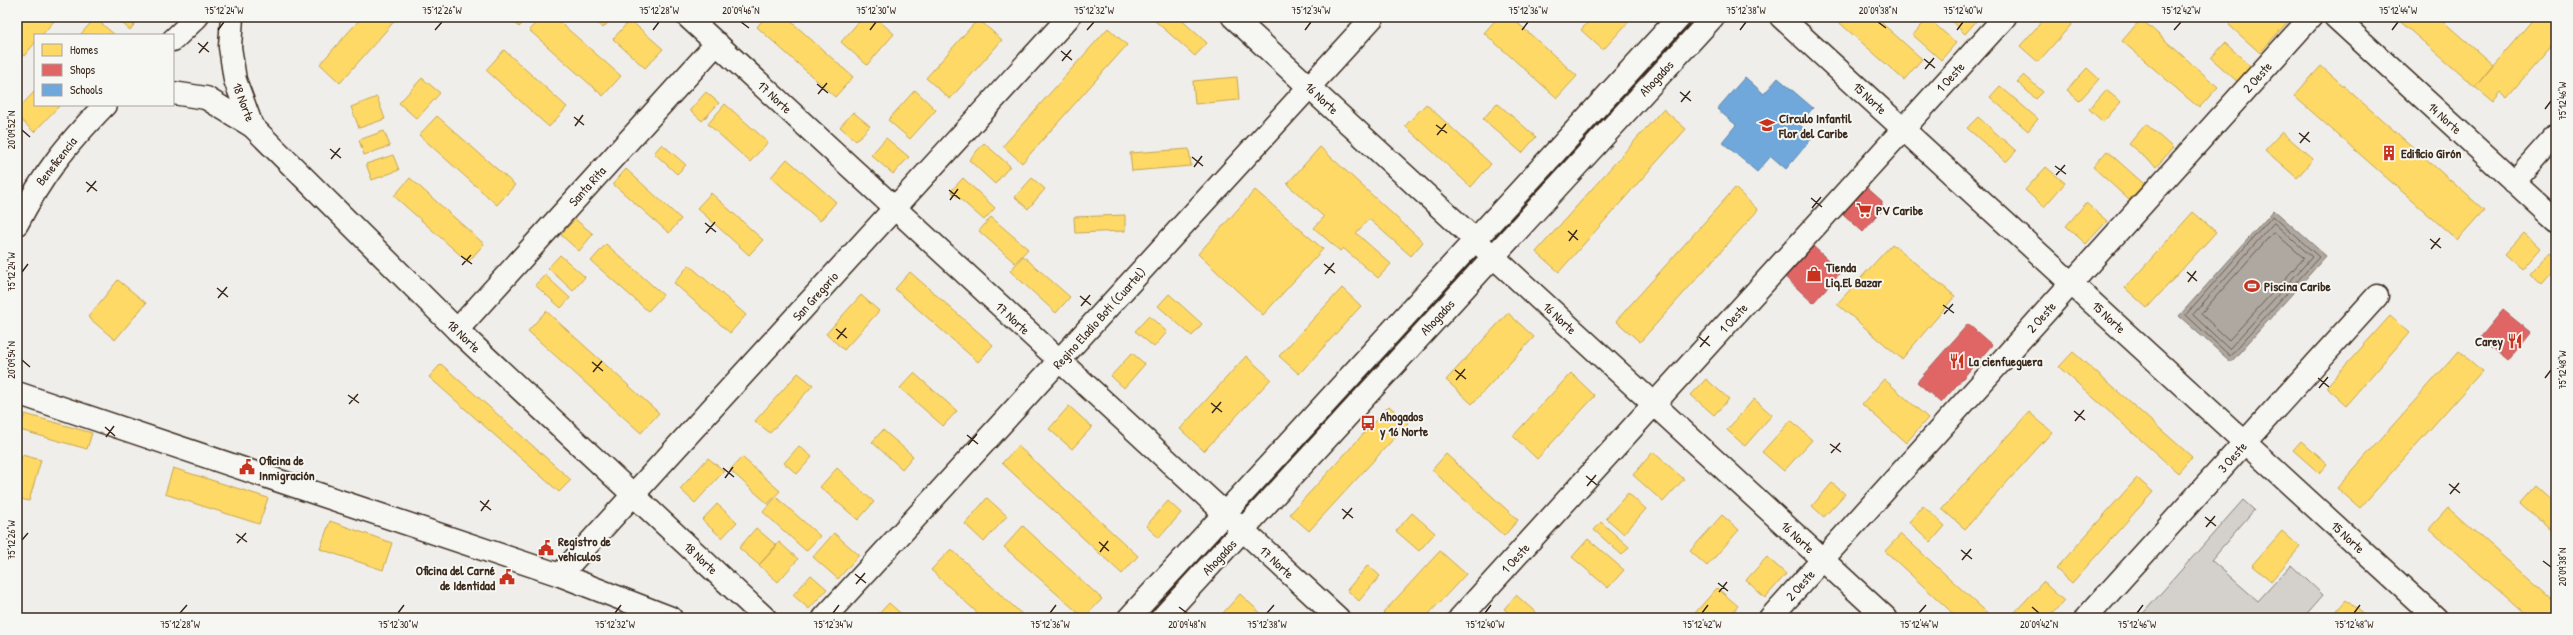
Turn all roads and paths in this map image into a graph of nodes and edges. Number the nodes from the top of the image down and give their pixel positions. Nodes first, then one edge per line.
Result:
1 (197, 17) edge
2 (232, 17) edge
3 (688, 17) edge
4 (1070, 17) edge
5 (1233, 17) edge
6 (1373, 17) edge
7 (1679, 17) edge
8 (1713, 17) edge
9 (1781, 17) edge
10 (2005, 17) edge
11 (2311, 17) edge
12 (2334, 17) edge
13 (174, 39) edge
14 (717, 43) junction
15 (1310, 86) junction
16 (174, 93) edge
17 (104, 106) edge
18 (252, 126) junction
19 (1904, 129) junction
20 (2556, 135) edge
21 (2514, 182) junction
22 (896, 208) junction
23 (2556, 220) edge
24 (17, 224) edge
25 (1476, 240) junction
26 (1493, 256) junction
27 (2072, 283) junction
28 (2377, 296) dead end
29 (457, 330) junction
30 (1059, 361) junction
31 (17, 394) edge
32 (1654, 404) junction
33 (2245, 442) junction
34 (633, 495) junction
35 (1224, 513) junction
36 (1243, 531) junction
37 (1823, 560) junction
38 (560, 575) junction
39 (671, 618) edge
40 (765, 618) edge
41 (824, 618) edge
42 (1129, 618) edge
43 (1162, 618) edge
44 (1338, 618) edge
45 (1460, 618) edge
46 (1770, 618) edge
47 (1886, 618) edge
48 (2086, 618) edge
49 (2436, 618) edge

1 - 13 street
2 - 18 street, 18 Norte
3 - 14 street, 17 Norte
4 - 22 street, San Gregorio
5 - 15 street, 16 Norte
6 - 15 street, Regino Eladio Boti (Cuartel)
7 - 25 street, Ahogados
8 - 26 street, Ahogados
9 - 19 street, 15 Norte
10 - 19 street, 1 Oeste
11 - 27 street, 2 Oeste
12 - 21 street, 14 Norte
14 - 22 street, 17 Norte
14 - 29 street, Santa Rita
15 - 25 street, 16 Norte
15 - 30 street, Regino Eladio Boti (Cuartel)
16 - 18 street
17 - 24 street, Beneficencia
18 - 29 street, 18 Norte
19 - 27 street, 15 Norte
19 - 32 street, 1 Oeste
20 - 21 street
21 - 23 street, 14 Norte
22 - 30 street, 17 Norte
22 - 34 street, San Gregorio
25 - 26 street, 16 Norte
25 - 35 street, Ahogados
26 - 32 street, 16 Norte
26 - 36 street, Ahogados
27 - 33 street, 15 Norte
27 - 37 street, 2 Oeste
28 - 33 street, 3 Oeste
29 - 34 street, 18 Norte
30 - 35 street, 17 Norte
30 - 41 street, Regino Eladio Boti (Cuartel)
31 - 38 street
32 - 37 street, 16 Norte
32 - 45 street, 1 Oeste
33 - 48 street, 3 Oeste
33 - 49 street, 15 Norte
34 - 38 street, San Gregorio
34 - 40 street, 18 Norte
35 - 36 street, 17 Norte
35 - 42 street, Ahogados
36 - 43 street, Ahogados
36 - 44 street, 17 Norte
37 - 46 street, 2 Oeste
37 - 47 street, 16 Norte
38 - 39 street

